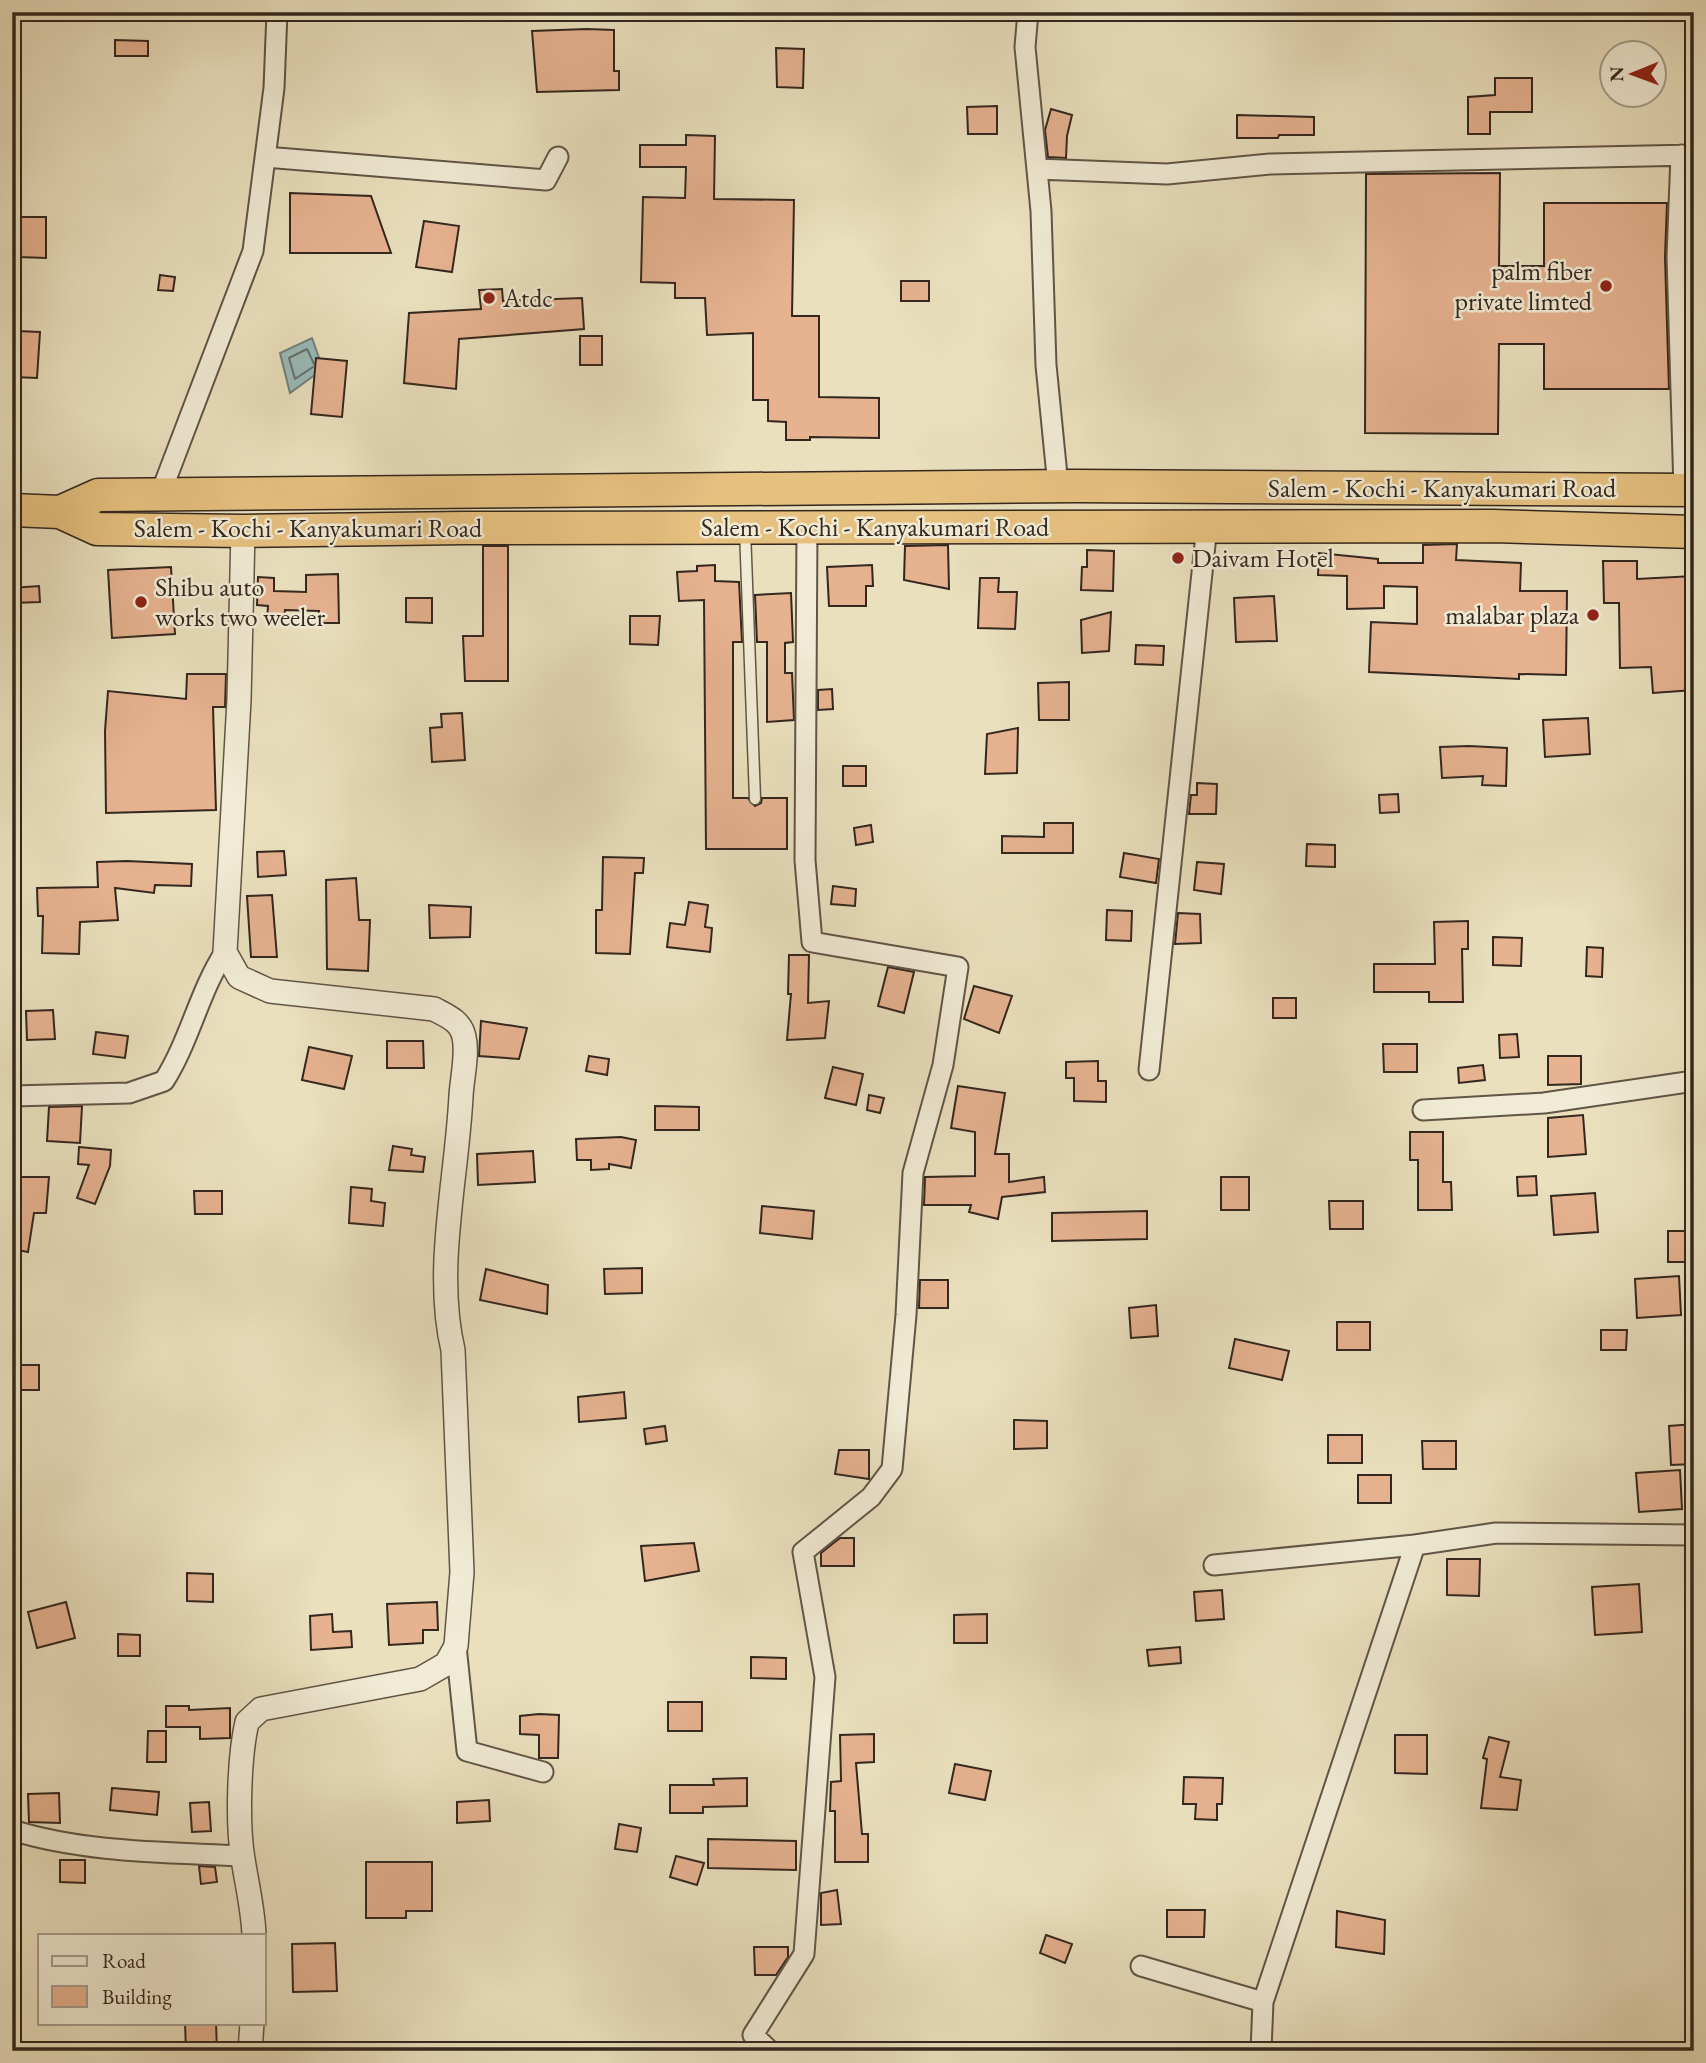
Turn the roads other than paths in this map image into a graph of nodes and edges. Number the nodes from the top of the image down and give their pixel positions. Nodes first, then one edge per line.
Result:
1 (277, 12) edge
2 (1028, 12) edge
3 (1687, 155) edge
4 (265, 157) junction
5 (558, 157) dead end
6 (1037, 169) junction
7 (1058, 486) junction
8 (1689, 490) edge
9 (160, 495) junction
10 (12, 510) edge
11 (60, 512) junction
12 (1207, 526) junction
13 (745, 527) junction
14 (807, 527) junction
15 (243, 531) junction
16 (1694, 531) edge
17 (755, 799) dead end
18 (219, 961) junction
19 (1149, 1070) dead end
20 (1694, 1080) edge
21 (12, 1096) edge
22 (1423, 1110) dead end
23 (1694, 1535) edge
24 (1415, 1545) junction
25 (1214, 1565) dead end
26 (456, 1646) junction
27 (543, 1772) dead end
28 (12, 1830) edge
29 (242, 1856) junction
30 (254, 1934) edge
31 (1141, 1966) dead end
32 (1263, 2002) junction
33 (252, 2024) edge
34 (250, 2051) edge
35 (771, 2051) edge
36 (1261, 2051) edge

1 - 4 street
2 - 6 street
3 - 6 street
3 - 8 street
4 - 5 street
4 - 9 street
6 - 7 street
7 - 8 highway, Salem - Kochi - Kanyakumari Road
7 - 9 highway, Salem - Kochi - Kanyakumari Road
9 - 11 highway, Salem - Kochi - Kanyakumari Road
10 - 11 highway, Salem - Kochi - Kanyakumari Road
11 - 15 highway, Salem - Kochi - Kanyakumari Road
12 - 14 highway, Salem - Kochi - Kanyakumari Road
12 - 16 highway, Salem - Kochi - Kanyakumari Road
12 - 19 street
13 - 14 highway, Salem - Kochi - Kanyakumari Road
13 - 15 highway, Salem - Kochi - Kanyakumari Road
13 - 17 lane
14 - 35 street
15 - 18 street
18 - 21 street
18 - 26 street
20 - 22 street
23 - 24 street
24 - 25 street
24 - 32 street
26 - 27 street
26 - 29 street
28 - 29 street
29 - 30 street
31 - 32 street
32 - 36 street
33 - 34 street

